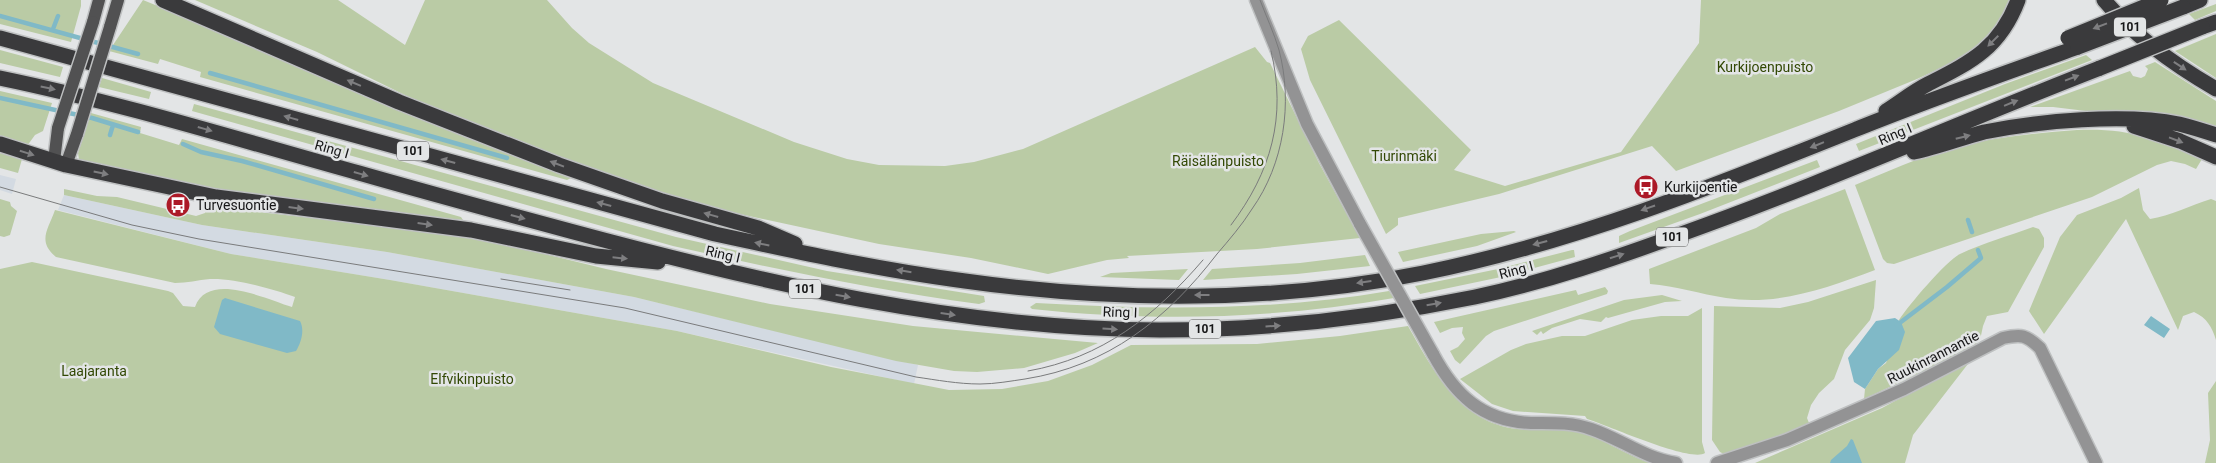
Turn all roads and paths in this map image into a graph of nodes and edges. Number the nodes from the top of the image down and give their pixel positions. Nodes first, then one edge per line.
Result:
1 (99, 0) edge
2 (118, 0) edge
3 (163, 0) edge
4 (178, 0) edge
5 (1256, 0) edge
6 (2018, 0) edge
7 (2104, 0) edge
8 (2161, 0) edge
9 (2200, 0) edge
10 (198, 15) junction
11 (2209, 25) edge
12 (0, 38) edge
13 (2073, 42) junction
14 (0, 78) edge
15 (2216, 88) edge
16 (2113, 120) junction
17 (1862, 127) junction
18 (2216, 135) edge
19 (0, 144) edge
20 (1885, 156) junction
21 (2216, 157) edge
22 (60, 163) junction
23 (827, 258) junction
24 (710, 268) junction
25 (1676, 463) edge
26 (1717, 463) edge
27 (2096, 463) edge

1 - 22 main road, bridge
2 - 22 main road, bridge
3 - 10 highway
4 - 10 highway
5 - 25 street, bridge
6 -> 17 highway
7 -> 15 highway
8 -> 13 highway, bridge
9 - 13 highway, 101, bridge
23 -> 10 highway
20 -> 11 highway, Ring I / 101, bridge
23 -> 12 highway, Ring I / 101
13 - 17 highway, Ring I / 101
14 -> 24 highway, Ring I / 101
16 - 18 highway
20 -> 16 highway
16 -> 21 highway
17 -> 23 highway, Ring I / 101
19 -> 22 highway
24 -> 20 highway, Ring I / 101
22 -> 24 highway
26 - 27 street, Ruukinrannantie

